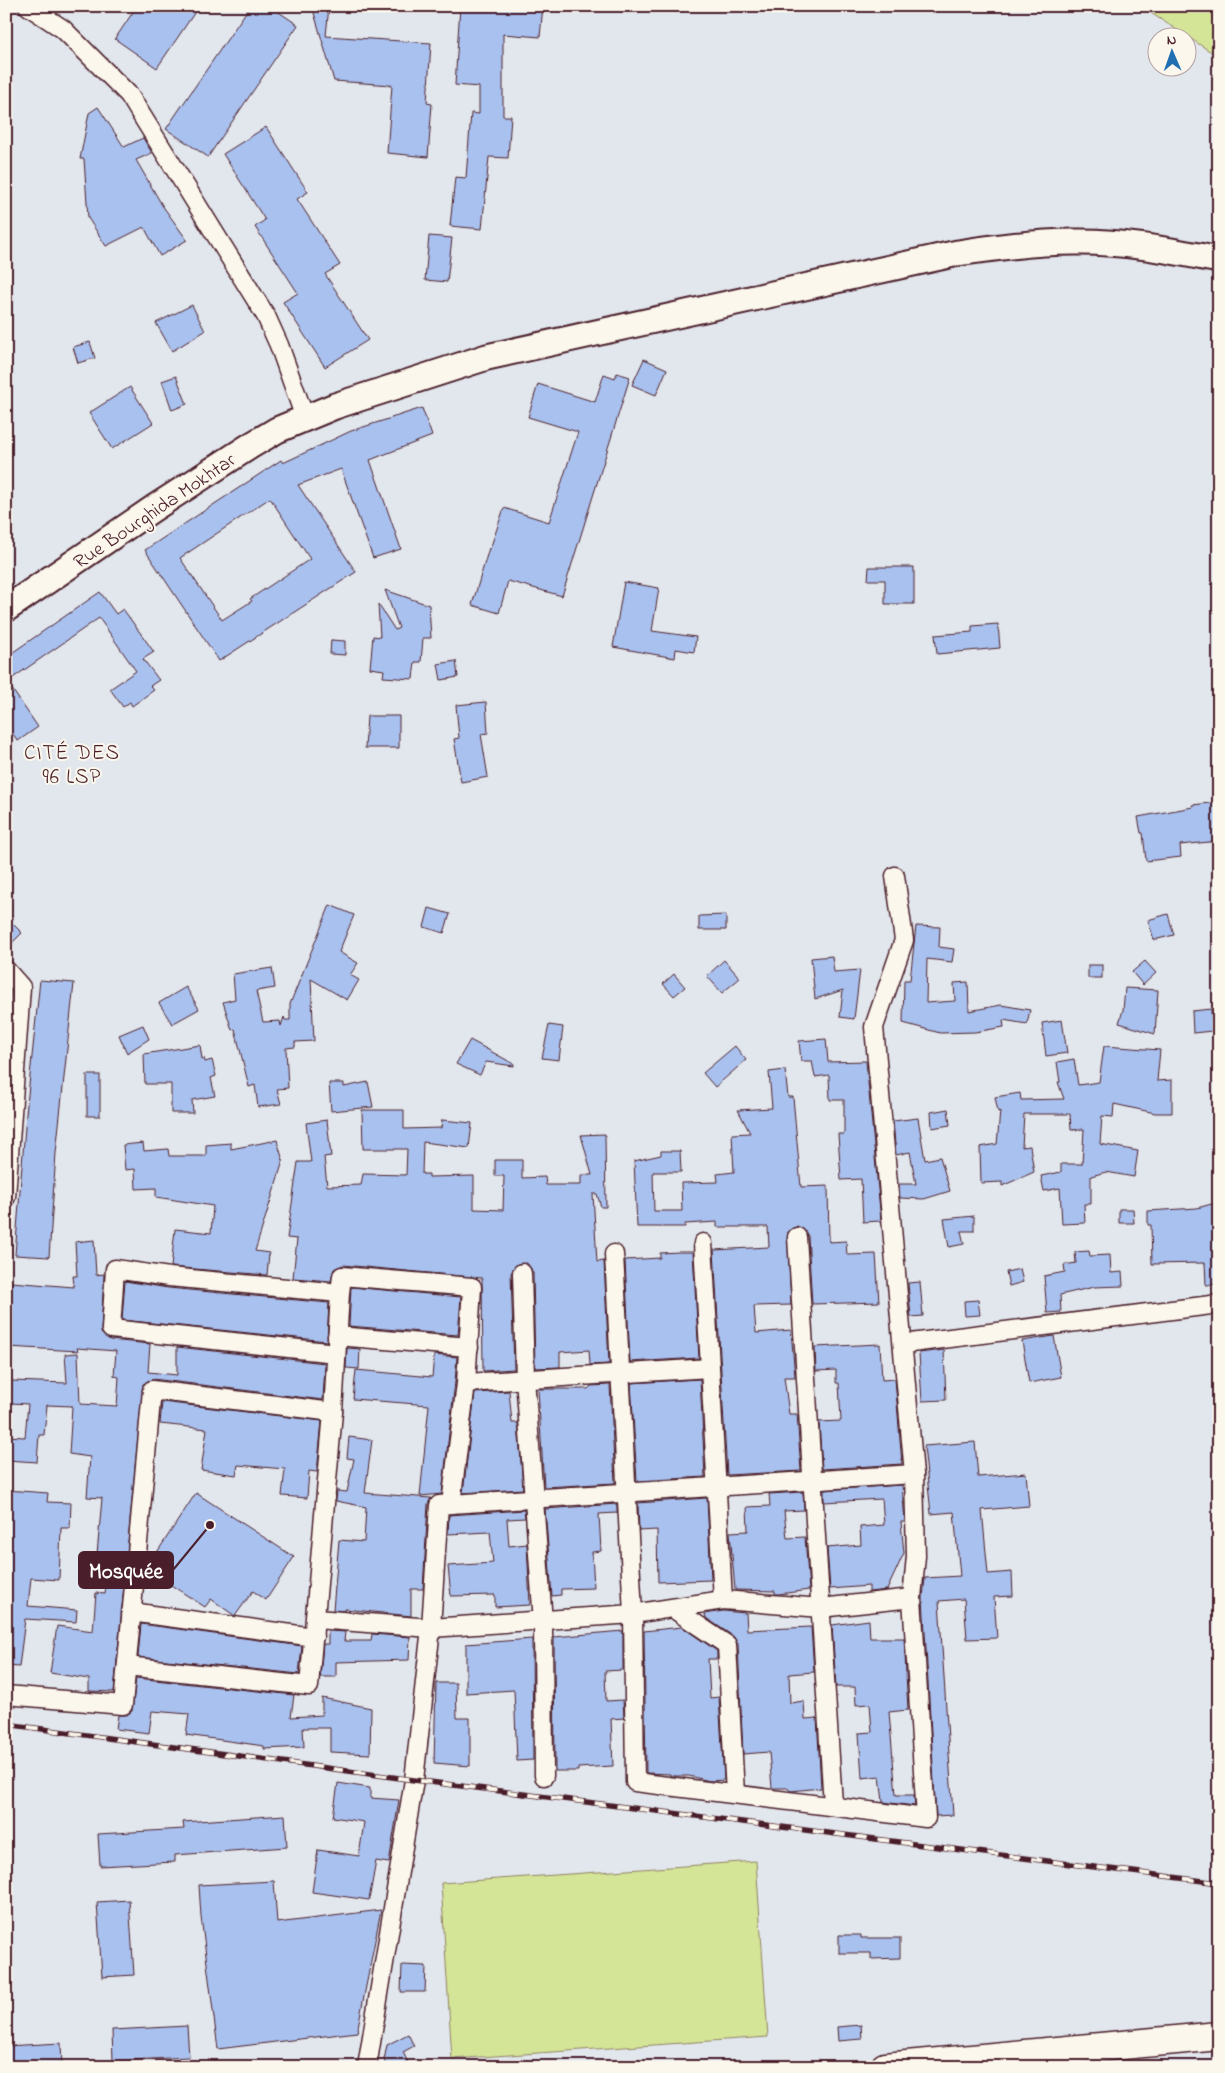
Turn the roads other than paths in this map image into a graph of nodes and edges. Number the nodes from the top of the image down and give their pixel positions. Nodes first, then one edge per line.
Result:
1 (28, 6) edge
2 (1219, 260) edge
3 (305, 418) junction
4 (6, 609) edge
5 (895, 876) dead end
6 (6, 970) edge
7 (14, 991) edge
8 (9, 1122) edge
9 (6, 1197) edge
10 (797, 1236) dead end
11 (703, 1243) dead end
12 (614, 1254) dead end
13 (522, 1273) dead end
14 (340, 1293) junction
15 (1219, 1304) edge
16 (337, 1344) junction
17 (903, 1344) junction
18 (469, 1346) junction
19 (710, 1368) junction
20 (619, 1374) junction
21 (525, 1378) junction
22 (466, 1383) junction
23 (333, 1412) junction
24 (914, 1474) junction
25 (813, 1480) junction
26 (717, 1486) junction
27 (625, 1493) junction
28 (532, 1498) junction
29 (451, 1504) junction
30 (912, 1598) junction
31 (723, 1600) junction
32 (821, 1608) junction
33 (674, 1609) junction
34 (131, 1612) junction
35 (633, 1614) junction
36 (316, 1619) junction
37 (543, 1622) junction
38 (431, 1628) junction
39 (314, 1637) junction
40 (127, 1666) junction
41 (6, 1695) edge
42 (544, 1776) dead end
43 (735, 1794) junction
44 (833, 1805) junction
45 (1219, 2036) edge
46 (1182, 2039) junction
47 (1219, 2046) edge
48 (367, 2067) edge
49 (885, 2067) edge
50 (1034, 2067) edge
51 (1098, 2067) edge

1 - 3 street
2 - 3 main road, Rue Bourghida Mokhtar
3 - 4 main road, Rue Bourghida Mokhtar
5 - 17 street
6 - 7 street
7 - 8 street
8 - 9 street
10 - 25 street
11 - 19 street
12 - 20 street
13 - 21 street
14 - 16 street
14 - 16 street
14 - 18 street
15 - 17 street
16 - 18 street
16 - 23 street
17 - 24 street
18 - 22 street
19 - 20 street
19 - 26 street
20 - 21 street
20 - 27 street
21 - 22 street
21 - 28 street
22 - 29 street
23 - 34 street
23 - 36 street
24 - 25 street
24 - 30 street
25 - 26 street
25 - 32 street
26 - 27 street
26 - 31 street
27 - 28 street
27 - 35 street
28 - 29 street
28 - 37 street
29 - 38 street
30 - 32 street
30 - 44 street
31 - 32 street
31 - 33 street
32 - 44 street
33 - 35 street
33 - 43 street
34 - 39 street
34 - 40 street
35 - 37 street
35 - 43 street
36 - 38 street
36 - 39 street
37 - 38 street
37 - 42 street
38 - 48 street
39 - 40 street
40 - 41 street
43 - 44 street
45 - 46 main road
46 - 49 main road
46 - 50 main road
47 - 51 main road

